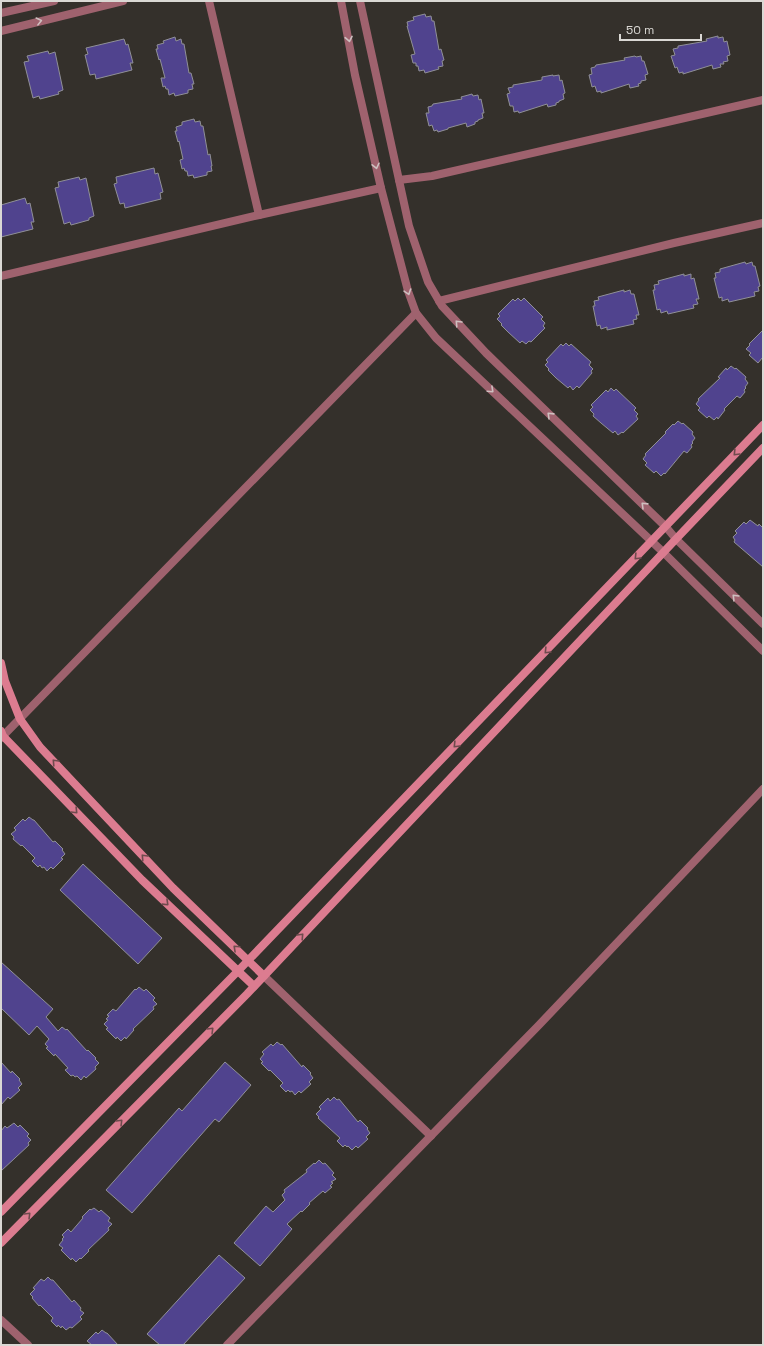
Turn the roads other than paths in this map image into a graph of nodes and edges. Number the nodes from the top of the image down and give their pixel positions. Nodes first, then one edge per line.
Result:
1 (54, 1) edge
2 (123, 1) edge
3 (210, 1) edge
4 (341, 1) edge
5 (360, 1) edge
6 (1, 13) edge
7 (1, 30) edge
8 (763, 100) edge
9 (399, 180) junction
10 (381, 188) junction
11 (259, 215) junction
12 (763, 223) edge
13 (1, 276) edge
14 (439, 301) junction
15 (416, 313) junction
16 (763, 425) edge
17 (763, 448) edge
18 (666, 527) junction
19 (676, 539) junction
20 (652, 542) junction
21 (663, 552) junction
22 (763, 624) edge
23 (763, 651) edge
24 (1, 663) edge
25 (20, 719) junction
26 (2, 735) edge
27 (763, 789) edge
28 (249, 960) junction
29 (238, 972) junction
30 (264, 976) junction
31 (254, 986) junction
32 (431, 1136) junction
33 (1, 1212) edge
34 (1, 1242) edge
35 (1, 1320) edge
36 (28, 1345) edge
37 (227, 1345) edge

1 - 6 street
7 -> 2 street
3 - 11 street
4 -> 10 street
5 - 9 street
8 - 9 street
9 - 14 street
10 - 11 street
10 -> 15 street
11 - 13 street
12 - 14 street
18 -> 14 street
15 -> 20 street
15 - 25 street
16 -> 18 main road
17 - 19 main road
18 - 19 street
18 - 20 main road
19 - 21 main road
22 -> 19 street
20 - 21 street
20 -> 28 main road
21 - 23 street
30 -> 21 main road
24 - 25 main road
25 - 26 street
28 -> 25 main road
26 -> 29 main road
27 - 32 street
28 - 29 main road
28 - 30 main road
29 - 31 main road
29 - 33 main road
30 - 31 main road
30 - 32 street
34 -> 31 main road
32 - 37 street
35 - 36 street

